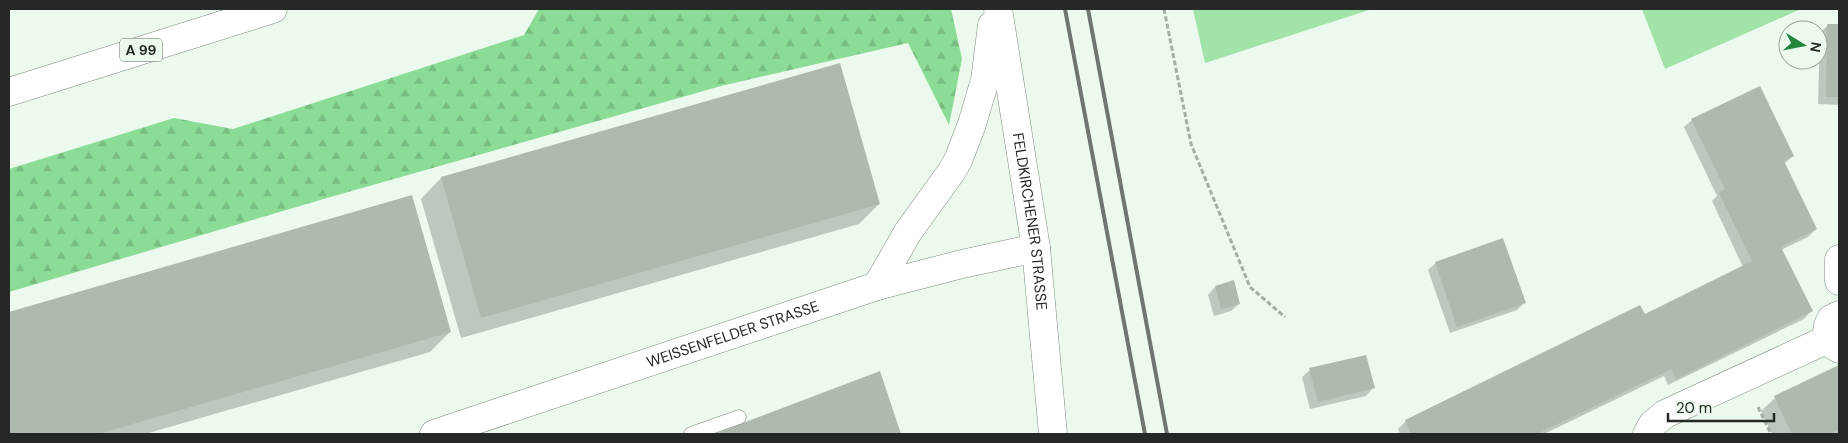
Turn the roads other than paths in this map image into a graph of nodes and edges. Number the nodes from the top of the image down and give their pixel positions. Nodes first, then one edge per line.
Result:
1 (273, 9) edge
2 (997, 9) edge
3 (9, 92) edge
4 (1036, 248) junction
5 (1839, 259) edge
6 (1839, 281) edge
7 (877, 286) junction
8 (1839, 315) edge
9 (1833, 344) edge
10 (739, 417) dead end
11 (479, 427) edge
12 (434, 434) edge
13 (691, 434) edge
14 (1053, 434) edge
15 (1647, 434) edge

1 - 3 main road, A 99
2 - 4 main road, FELDKIRCHENER STRASSE
2 - 7 main road, FELDKIRCHENER STRASSE
4 - 7 main road, WEISSENFELDER STRASSE
4 - 14 main road, FELDKIRCHENER STRASSE
5 - 6 main road
7 - 11 main road, WEISSENFELDER STRASSE
8 - 9 main road
9 - 15 main road
10 - 13 lane
11 - 12 main road, WEISSENFELDER STRASSE

